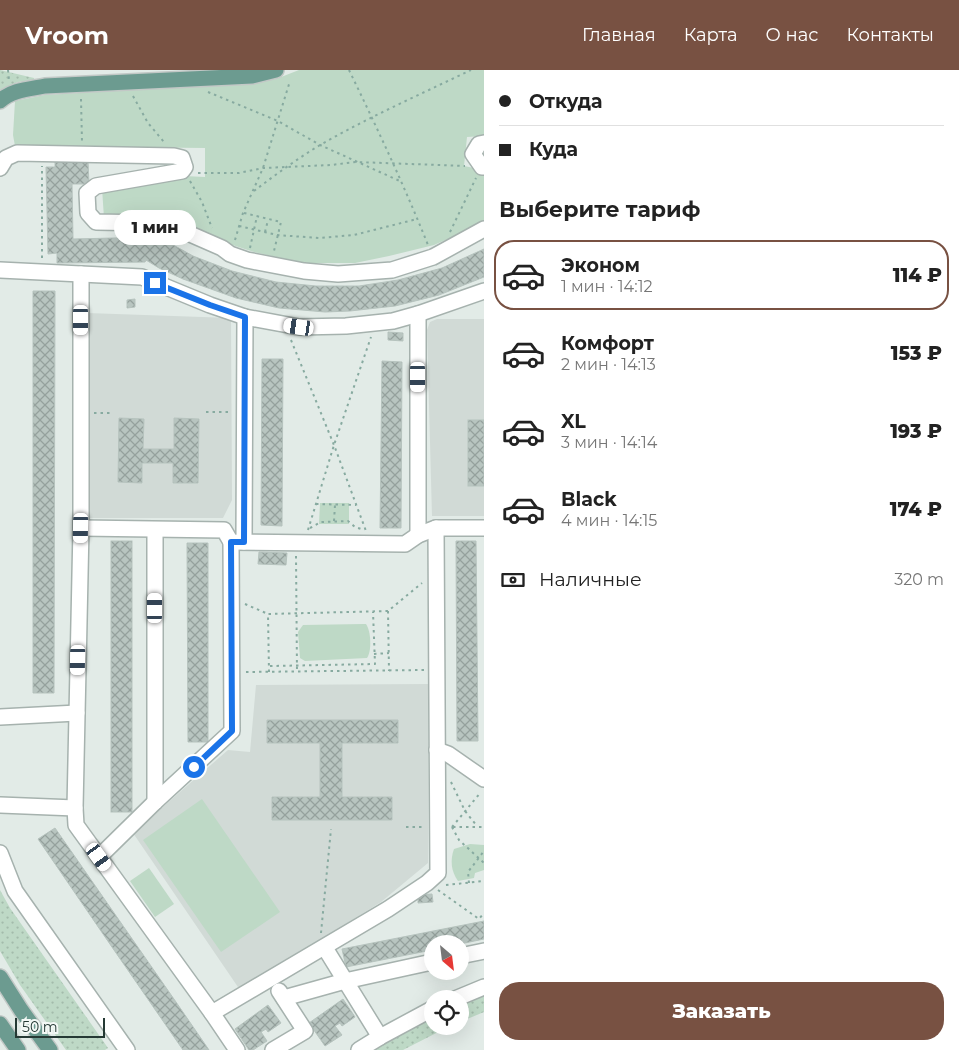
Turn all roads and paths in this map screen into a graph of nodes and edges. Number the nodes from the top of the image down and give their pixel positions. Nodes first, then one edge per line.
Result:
1 (276, 70) edge
2 (349, 70) edge
3 (471, 70) edge
4 (290, 81) dead end
5 (208, 92) dead end
6 (134, 96) dead end
7 (81, 99) dead end
8 (0, 101) edge
9 (372, 117) junction
10 (278, 121) junction
11 (484, 143) edge
12 (320, 145) junction
13 (42, 153) junction
14 (82, 154) junction
15 (174, 156) junction
16 (356, 162) junction
17 (3, 163) edge
18 (394, 163) junction
19 (285, 167) junction
20 (483, 167) edge
21 (263, 168) junction
22 (182, 171) junction
23 (402, 182) junction
24 (254, 191) junction
25 (243, 213) junction
26 (257, 216) junction
27 (268, 219) junction
28 (417, 219) junction
29 (254, 229) junction
30 (484, 229) edge
31 (264, 232) junction
32 (277, 235) junction
33 (222, 248) junction
34 (438, 254) junction
35 (247, 260) junction
36 (0, 270) edge
37 (42, 272) junction
38 (81, 274) junction
39 (484, 291) edge
40 (418, 314) junction
41 (245, 317) junction
42 (376, 323) junction
43 (285, 325) junction
44 (206, 412) dead end
45 (245, 412) junction
46 (80, 413) junction
47 (111, 413) dead end
48 (334, 445) junction
49 (316, 504) junction
50 (335, 505) junction
51 (356, 505) junction
52 (334, 521) junction
53 (81, 528) junction
54 (436, 528) junction
55 (484, 528) edge
56 (155, 530) junction
57 (418, 534) junction
58 (368, 537) junction
59 (303, 538) junction
60 (238, 542) junction
61 (436, 572) junction
62 (232, 599) junction
63 (373, 612) junction
64 (388, 612) junction
65 (295, 613) junction
66 (268, 614) junction
67 (389, 653) junction
68 (374, 654) junction
69 (375, 664) junction
70 (296, 665) junction
71 (269, 666) junction
72 (436, 670) junction
73 (375, 671) junction
74 (390, 671) junction
75 (232, 672) junction
76 (269, 672) junction
77 (296, 672) junction
78 (77, 713) junction
79 (0, 717) edge
80 (437, 750) junction
81 (448, 775) dead end
82 (484, 779) edge
83 (484, 788) edge
84 (155, 802) junction
85 (0, 804) edge
86 (75, 808) junction
87 (465, 811) junction
88 (477, 826) junction
89 (406, 827) dead end
90 (484, 827) edge
91 (331, 829) dead end
92 (446, 829) junction
93 (484, 851) edge
94 (0, 853) edge
95 (99, 857) junction
96 (478, 858) junction
97 (484, 863) edge
98 (484, 881) edge
99 (469, 882) junction
100 (484, 912) edge
101 (325, 948) junction
102 (484, 951) edge
103 (469, 954) edge
104 (424, 964) edge
105 (0, 977) edge
106 (271, 979) junction
107 (345, 981) junction
108 (484, 987) edge
109 (469, 993) edge
110 (284, 998) junction
111 (212, 1013) junction
112 (424, 1013) edge
113 (0, 1024) edge
114 (380, 1036) junction
115 (18, 1050) edge
116 (50, 1050) edge
117 (127, 1050) edge
118 (238, 1050) edge
119 (273, 1050) edge
120 (359, 1050) edge

1 - 8 main road
2 - 9 path
3 - 9 path
4 - 10 path
5 - 10 path
6 - 15 path
7 - 14 path
9 - 12 path
9 - 18 path
10 - 12 path
10 - 21 path
11 - 20 street
12 - 16 path
12 - 19 path
13 - 14 street
13 - 17 street
13 - 37 path
14 - 15 street
15 - 22 street
16 - 18 path
16 - 19 path
16 - 23 path
18 - 20 path
18 - 23 path
19 - 21 path
19 - 24 path
20 - 34 path
21 - 22 path
21 - 24 path
22 - 33 path
22 - 33 street
23 - 28 path
24 - 25 path
25 - 26 path
25 - 29 path
26 - 27 path
26 - 29 path
27 - 31 path
27 - 32 path
28 - 32 path
28 - 34 path
29 - 31 path
29 - 35 path
30 - 34 street
31 - 32 path
33 - 35 street
34 - 35 street
36 - 37 street
37 - 38 street
38 - 41 street
38 - 46 street
39 - 40 street
40 - 42 street
40 - 57 street
41 - 43 street
41 - 45 street
42 - 43 street
42 - 48 path
43 - 48 path
44 - 45 path
45 - 60 street
46 - 47 path
46 - 53 street
48 - 49 path
48 - 51 path
49 - 50 path
49 - 59 path
50 - 51 path
50 - 52 path
51 - 58 path
52 - 58 path
52 - 59 path
53 - 56 street
53 - 78 street
54 - 55 street
54 - 57 street
54 - 61 street
56 - 60 street
56 - 84 street
57 - 58 street
58 - 59 street
59 - 60 street
59 - 65 path
60 - 62 street
61 - 64 path
61 - 72 street
62 - 66 path
62 - 75 street
63 - 64 path
63 - 65 path
63 - 68 path
64 - 67 path
65 - 66 path
65 - 70 path
66 - 71 path
67 - 68 path
67 - 74 path
68 - 69 path
69 - 70 path
69 - 73 path
70 - 71 path
70 - 77 path
71 - 76 path
72 - 74 path
72 - 80 street
73 - 74 path
73 - 77 path
75 - 76 path
75 - 84 street
76 - 77 path
78 - 79 street
78 - 86 street
80 - 82 street
80 - 92 street
81 - 87 path
83 - 87 path
84 - 95 street
85 - 86 street
86 - 95 street
87 - 88 path
87 - 92 path
88 - 90 path
88 - 92 path
89 - 92 path
91 - 101 path
92 - 96 path
92 - 101 street
93 - 96 path
94 - 117 street
95 - 111 street
96 - 97 path
96 - 99 path
98 - 99 path
99 - 100 path
101 - 106 street
101 - 107 street
102 - 103 street
104 - 107 street
105 - 116 main road
106 - 110 street
106 - 111 street
107 - 110 street
107 - 114 street
108 - 109 street
110 - 119 street
111 - 118 street
112 - 114 street
113 - 115 main road
114 - 120 street

